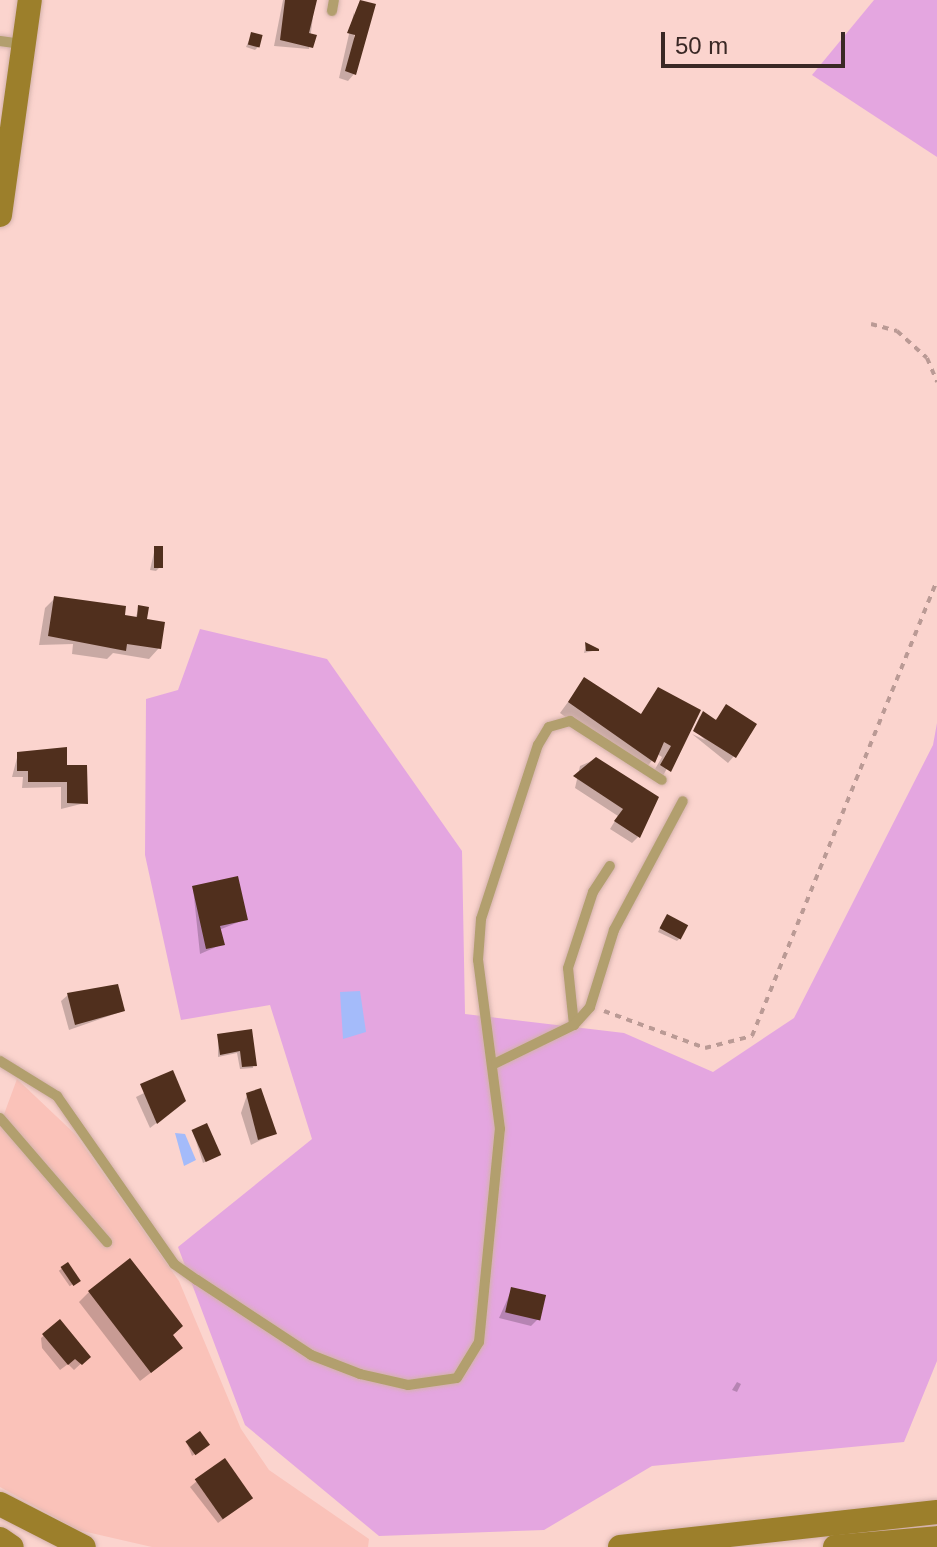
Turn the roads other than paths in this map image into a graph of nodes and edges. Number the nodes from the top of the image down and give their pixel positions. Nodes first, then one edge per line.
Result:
1 (30, 0) edge
2 (12, 43) edge
3 (0, 215) edge
4 (662, 780) dead end
5 (683, 801) dead end
6 (610, 866) dead end
7 (574, 1025) junction
8 (0, 1061) edge
9 (496, 1063) junction
10 (0, 1118) edge
11 (107, 1242) dead end
12 (0, 1504) edge
13 (937, 1512) edge
14 (937, 1538) edge
15 (0, 1539) edge
16 (12, 1547) edge
17 (84, 1547) edge
18 (620, 1547) edge
19 (835, 1547) edge

1 - 2 main road
2 - 3 main road
4 - 9 lane
5 - 7 lane
6 - 7 lane
7 - 9 lane
8 - 9 lane
10 - 11 lane
12 - 17 main road
13 - 18 main road
14 - 19 main road
15 - 16 main road

